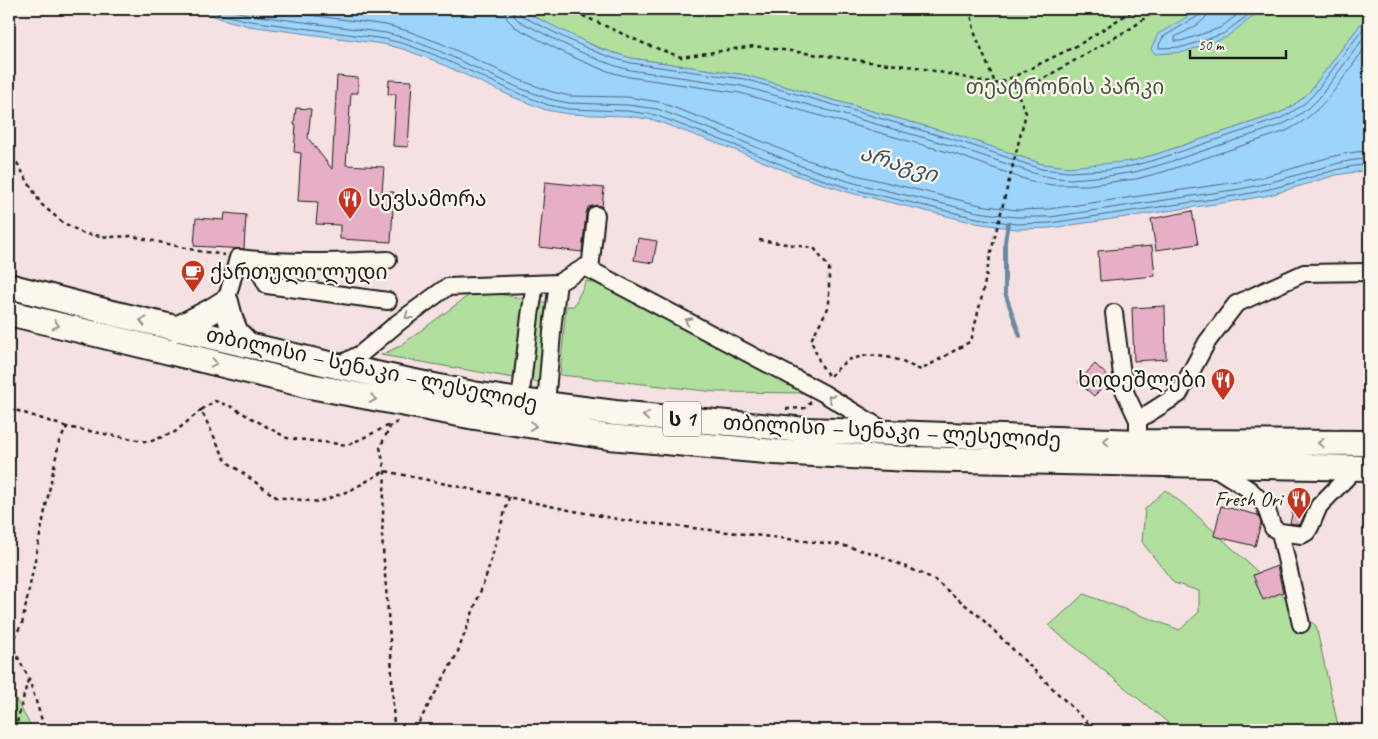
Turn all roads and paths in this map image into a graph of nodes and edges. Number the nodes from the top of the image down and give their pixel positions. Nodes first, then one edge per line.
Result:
1 (568, 9) edge
2 (970, 9) edge
3 (1134, 9) edge
4 (1157, 9) edge
5 (1010, 78) junction
6 (996, 84) junction
7 (1014, 88) junction
8 (9, 161) edge
9 (596, 215) dead end
10 (759, 240) dead end
11 (238, 258) junction
12 (388, 260) dead end
13 (260, 261) junction
14 (587, 269) junction
15 (1369, 272) edge
16 (535, 284) junction
17 (558, 284) junction
18 (9, 286) edge
19 (388, 301) dead end
20 (226, 302) junction
21 (9, 313) edge
22 (1114, 313) dead end
23 (177, 329) junction
24 (248, 345) junction
25 (337, 366) junction
26 (520, 401) junction
27 (546, 404) junction
28 (9, 408) edge
29 (428, 408) junction
30 (201, 410) junction
31 (391, 425) junction
32 (67, 427) junction
33 (1138, 431) junction
34 (887, 433) junction
35 (1369, 444) edge
36 (1212, 466) junction
37 (1362, 468) edge
38 (385, 471) junction
39 (509, 497) junction
40 (1280, 532) junction
41 (1301, 624) dead end
42 (9, 641) edge
43 (29, 679) junction
44 (15, 730) edge
45 (46, 730) edge
46 (394, 730) edge
47 (416, 730) edge
48 (1095, 730) edge

1 - 6 path
2 - 6 path
3 - 5 path
4 - 7 path
5 - 6 path
5 - 7 path
7 - 10 path
8 - 11 path
9 - 14 lane
11 - 13 lane
11 - 20 lane
12 - 13 lane
13 - 19 lane
14 - 17 lane
34 -> 14 lane
15 - 33 lane
16 - 17 lane
16 -> 25 lane
16 - 26 lane
17 - 27 lane
23 -> 18 highway, თბილისი — სენაკი — ლესელიძე / ს 1
20 - 23 highway
20 - 24 highway
21 -> 29 highway, თბილისი — სენაკი — ლესელიძე / ს 1
22 - 33 lane
23 - 24 highway, თბილისი — სენაკი — ლესელიძე / ს 1
24 - 25 highway, თბილისი — სენაკი — ლესელიძე / ს 1
25 - 26 highway, თბილისი — სენაკი — ლესელიძე / ს 1
26 - 27 highway, თბილისი — სენაკი — ლესელიძე / ს 1
34 -> 27 highway, თბილისი — სენაკი — ლესელიძე / ს 1
28 - 32 path
29 - 31 path
29 -> 36 highway, თბილისი — სენაკი — ლესელიძე / ს 1
30 - 31 path
30 - 32 path
30 - 38 path
31 - 38 path
32 - 42 path
33 -> 34 highway, თბილისი — სენაკი — ლესელიძე / ს 1
35 -> 33 highway, თბილისი — სენაკი — ლესელიძე / ს 1
36 - 37 highway, თბილისი — სენაკი — ლესელიძე / ს 1
36 - 40 lane
37 - 40 lane
38 - 39 path
38 - 46 path
39 - 47 path
39 - 48 path
40 - 41 lane
42 - 43 path
43 - 44 path
43 - 45 path

